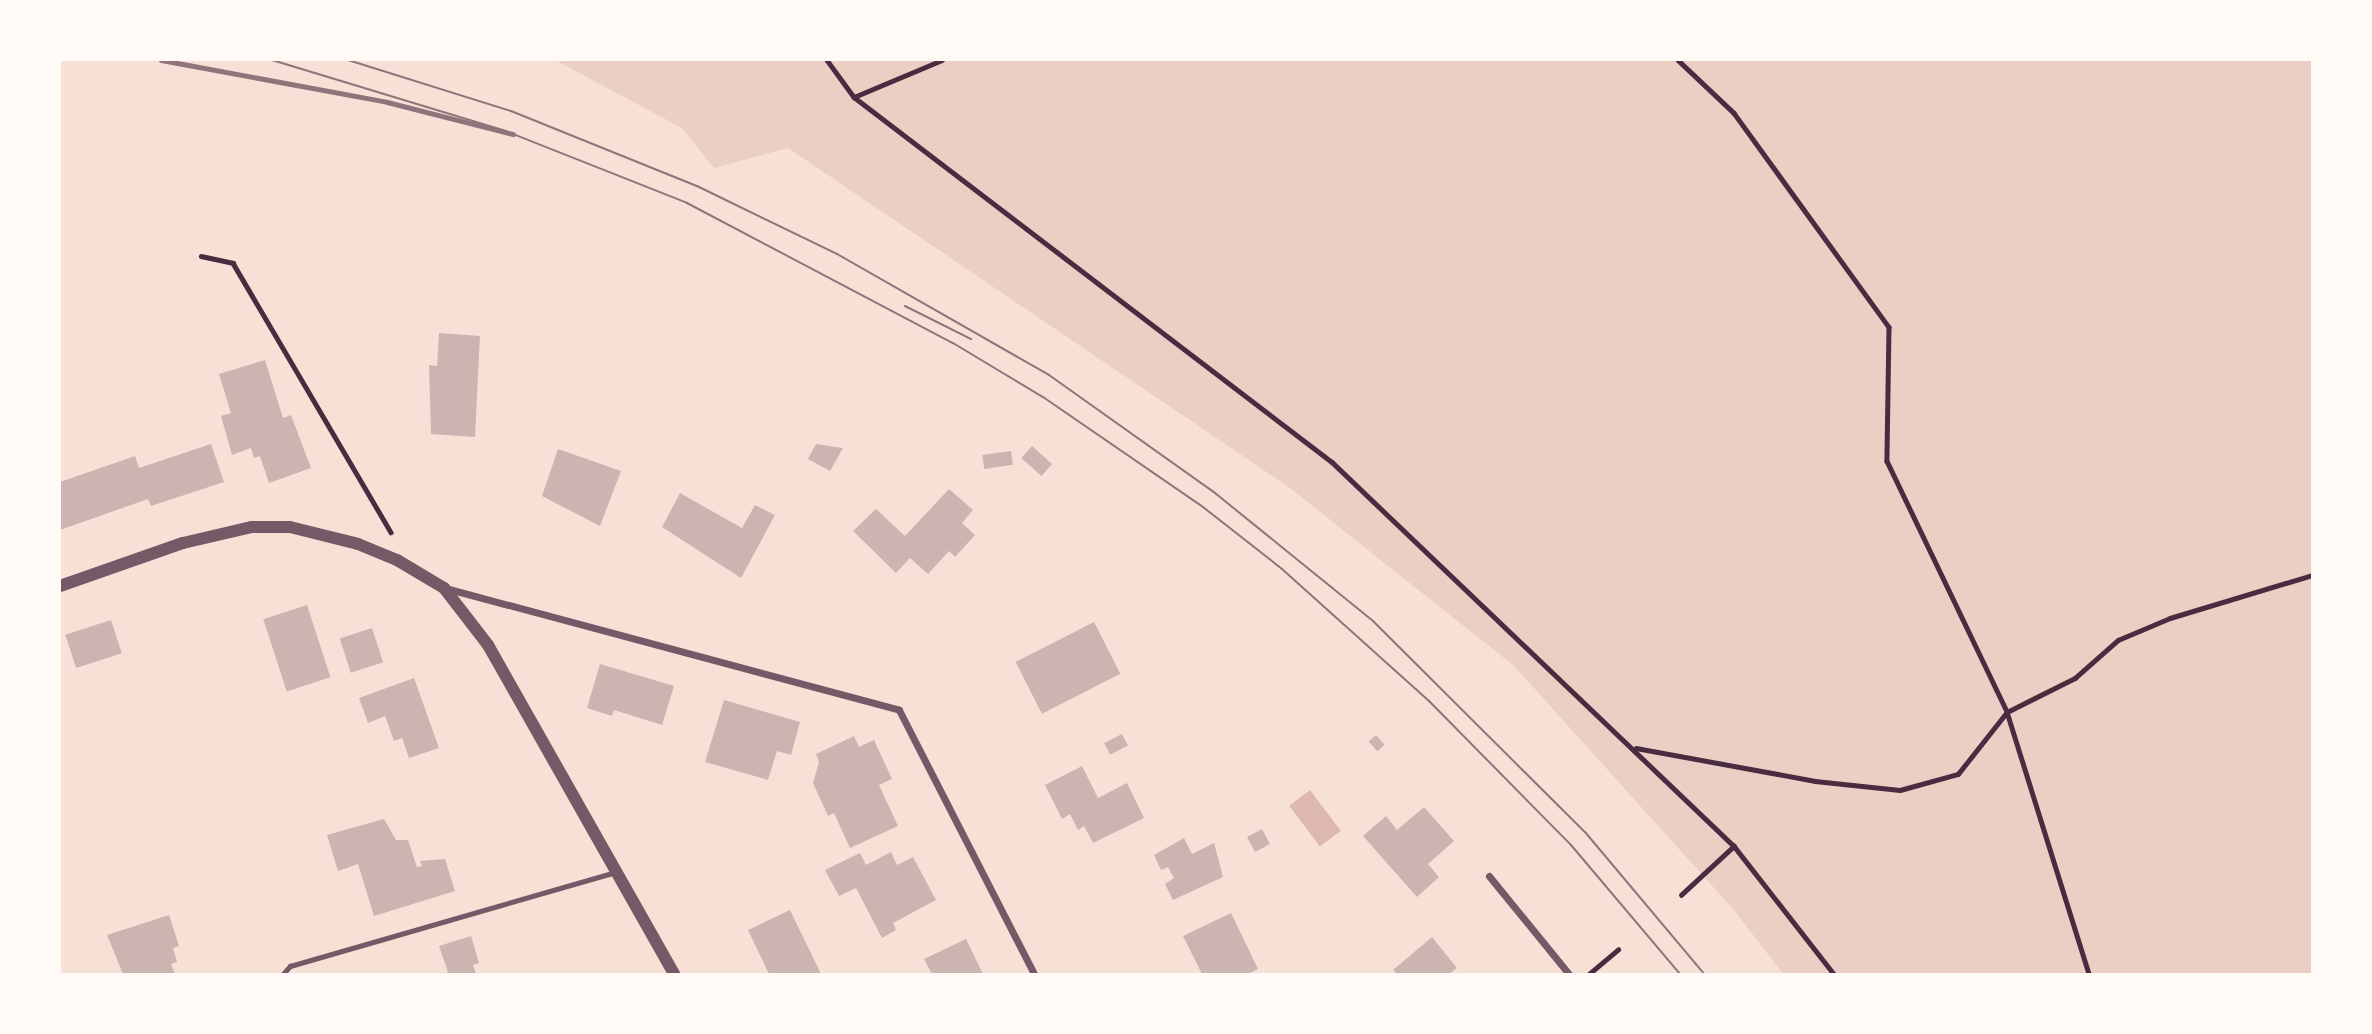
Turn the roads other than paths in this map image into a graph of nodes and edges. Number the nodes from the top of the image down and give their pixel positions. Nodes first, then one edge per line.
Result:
1 (60, 586) edge
2 (444, 588) junction
3 (616, 872) junction
4 (1489, 876) dead end
5 (284, 975) edge
6 (674, 975) edge
7 (1034, 975) edge
8 (1569, 975) edge

1 - 2 street
2 - 3 street
2 - 7 street
3 - 5 lane
3 - 6 street
4 - 8 street

